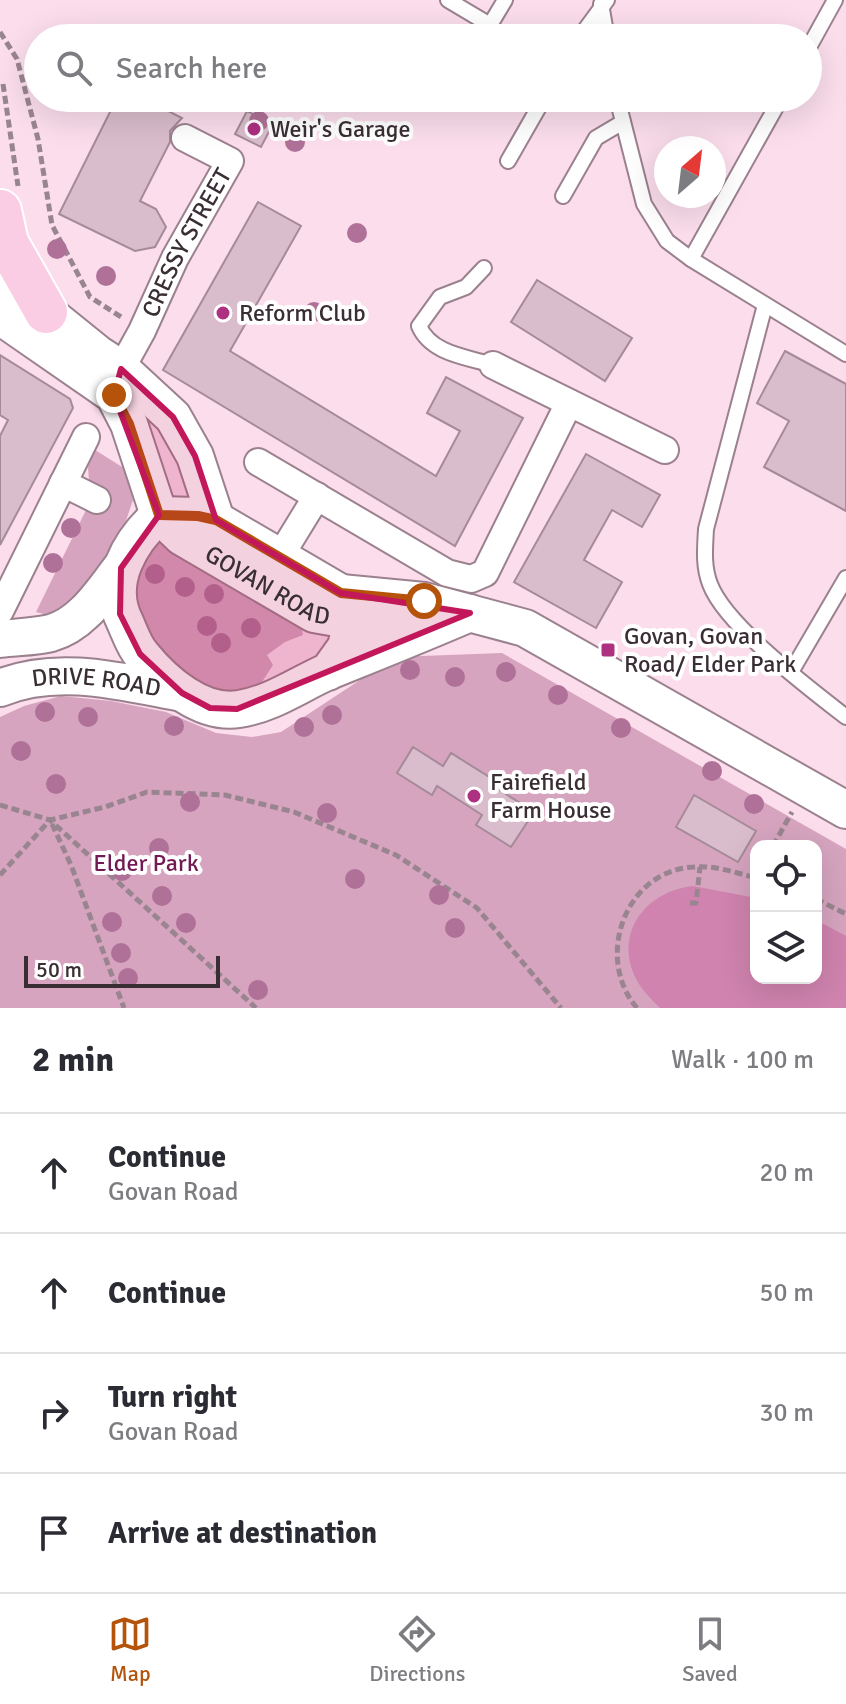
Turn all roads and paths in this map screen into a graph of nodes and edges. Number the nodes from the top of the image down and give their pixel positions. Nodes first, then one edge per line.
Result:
1 (448, 0) edge
2 (505, 0) edge
3 (835, 0) edge
4 (603, 3) edge
5 (488, 24) edge
6 (491, 24) edge
7 (589, 24) edge
8 (605, 24) edge
9 (822, 24) edge
10 (0, 32) edge
11 (3, 84) dead end
12 (24, 86) edge
13 (31, 112) edge
14 (536, 112) edge
15 (620, 112) edge
16 (773, 112) edge
17 (623, 122) junction
18 (185, 138) dead end
19 (508, 161) dead end
20 (563, 196) dead end
21 (5, 209) edge
22 (691, 259) junction
23 (484, 268) dead end
24 (0, 285) edge
25 (765, 305) junction
26 (46, 312) junction
27 (0, 316) edge
28 (142, 331) junction
29 (846, 354) edge
30 (493, 365) joint
31 (117, 382) junction
32 (569, 403) junction
33 (86, 437) dead end
34 (665, 450) dead end
35 (258, 462) dead end
36 (63, 483) junction
37 (317, 496) junction
38 (97, 500) dead end
39 (159, 515) junction
40 (216, 520) junction
41 (279, 558) junction
42 (121, 568) junction
43 (846, 578) edge
44 (470, 596) junction
45 (346, 607) junction
46 (0, 611) edge
47 (0, 639) edge
48 (328, 672) junction
49 (791, 672) junction
50 (4, 679) edge
51 (182, 693) junction
52 (846, 717) edge
53 (0, 805) edge
54 (846, 810) edge
55 (50, 820) junction
56 (700, 867) junction
57 (0, 875) edge
58 (750, 876) edge
59 (822, 902) edge
60 (696, 903) dead end
61 (846, 914) edge
62 (124, 1008) edge
63 (256, 1008) edge
64 (561, 1008) edge
65 (637, 1008) edge

1 - 5 lane
2 - 6 lane
3 - 9 lane
4 - 7 lane
4 - 8 lane
10 - 12 path
11 - 21 path
13 - 28 path
14 - 19 lane
15 - 17 lane
16 - 22 lane
17 - 20 lane
17 - 22 lane
18 - 28 street, CRESSY STREET
21 - 26 main road
22 - 25 lane
23 - 30 lane
24 - 26 street, GOVAN ROAD
25 - 29 lane
25 - 49 lane
26 - 31 street, GOVAN ROAD
27 - 31 street, GOVAN ROAD
28 - 31 street, CRESSY STREET
30 - 32 street
31 - 39 street, GOVAN ROAD
31 - 40 street, GOVAN ROAD
32 - 34 street
32 - 44 street
33 - 36 street
35 - 37 street, GOVAN ROAD
36 - 38 street
36 - 46 street
37 - 41 street, GOVAN ROAD
37 - 44 street, GOVAN ROAD
39 - 40 street
39 - 42 street, DRIVE ROAD
39 - 45 street, GOVAN ROAD
40 - 41 street
41 - 45 street
42 - 47 street, DRIVE ROAD
42 - 51 street
43 - 49 lane
44 - 45 street, GOVAN ROAD
44 - 48 street
44 - 54 street, GOVAN ROAD
45 - 48 street
48 - 51 street
49 - 52 lane
50 - 51 street, DRIVE ROAD
53 - 55 path
55 - 57 path
55 - 62 path
55 - 63 path
55 - 64 path
56 - 58 path
56 - 60 path
56 - 65 path
59 - 61 path

